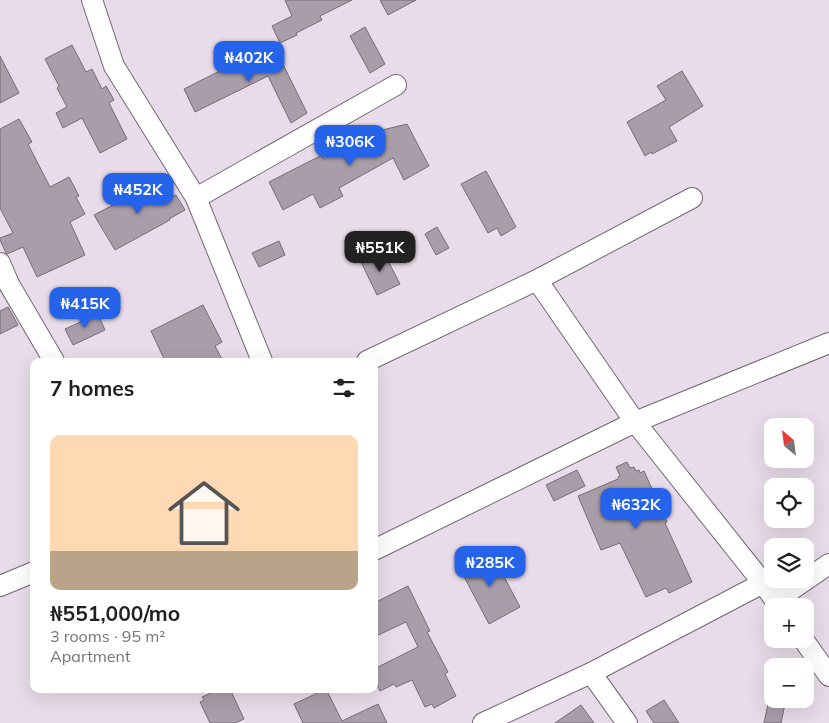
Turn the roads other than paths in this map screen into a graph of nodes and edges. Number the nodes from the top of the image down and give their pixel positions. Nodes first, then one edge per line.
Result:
1 (92, 0) edge
2 (396, 85) dead end
3 (196, 198) junction
4 (692, 198) dead end
5 (0, 263) edge
6 (536, 280) junction
7 (5, 286) edge
8 (829, 343) edge
9 (52, 358) edge
10 (261, 358) edge
11 (373, 358) edge
12 (635, 422) junction
13 (378, 548) edge
14 (829, 564) edge
15 (30, 574) edge
16 (763, 584) junction
17 (0, 586) edge
18 (774, 598) edge
19 (785, 598) edge
20 (809, 648) edge
21 (591, 673) junction
22 (829, 676) edge
23 (483, 723) edge
24 (627, 723) edge

1 - 3 street
2 - 3 street
3 - 10 street
4 - 6 street
5 - 7 street
6 - 11 street
6 - 12 street
7 - 9 street
8 - 12 street
12 - 13 street
12 - 16 street
14 - 19 street
15 - 17 street
16 - 18 street
16 - 21 street
20 - 22 street
21 - 23 street
21 - 24 street

